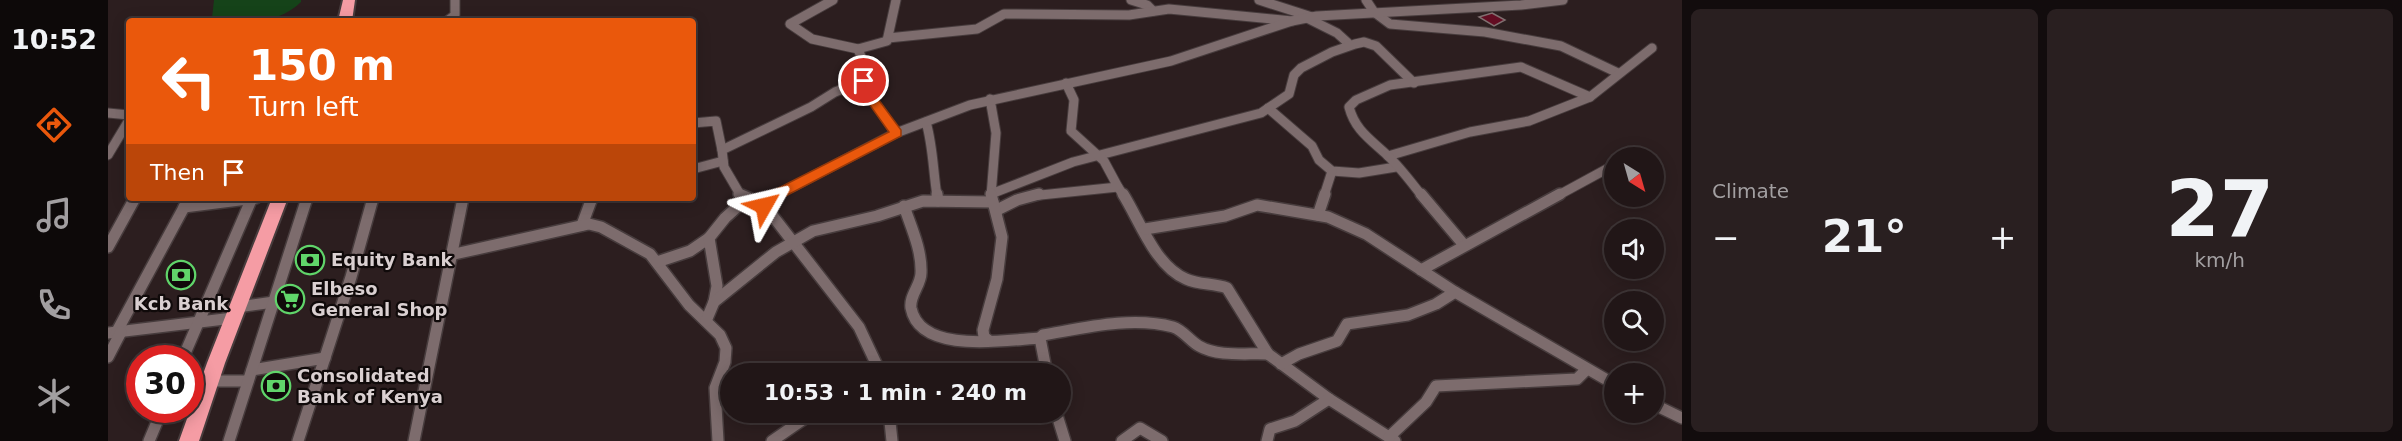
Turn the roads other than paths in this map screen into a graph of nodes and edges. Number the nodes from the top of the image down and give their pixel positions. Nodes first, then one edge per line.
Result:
1 (349, 0) edge
2 (455, 0) edge
3 (833, 0) edge
4 (896, 0) edge
5 (1131, 0) edge
6 (1259, 0) edge
7 (1366, 0) edge
8 (1404, 0) edge
9 (1563, 0) edge
10 (1281, 3) edge
11 (1517, 3) edge
12 (1153, 11) junction
13 (1413, 11) junction
14 (1374, 12) junction
15 (1310, 17) junction
16 (346, 18) edge
17 (450, 18) edge
18 (1292, 21) junction
19 (888, 38) junction
20 (1348, 43) junction
21 (1652, 48) dead end
22 (858, 49) junction
23 (1618, 73) junction
24 (1066, 83) junction
25 (1414, 83) junction
26 (861, 84) junction
27 (1590, 97) junction
28 (990, 99) junction
29 (1269, 108) junction
30 (108, 113) edge
31 (126, 115) edge
32 (926, 122) junction
33 (696, 123) edge
34 (126, 125) edge
35 (896, 133) junction
36 (108, 155) edge
37 (723, 155) junction
38 (1099, 156) junction
39 (1388, 156) junction
40 (1396, 167) junction
41 (696, 168) edge
42 (1604, 170) edge
43 (1332, 171) junction
44 (1118, 187) junction
45 (746, 199) junction
46 (133, 201) edge
47 (213, 201) edge
48 (253, 201) edge
49 (279, 201) edge
50 (306, 201) edge
51 (372, 201) edge
52 (462, 201) edge
53 (592, 201) edge
54 (938, 201) junction
55 (994, 202) junction
56 (186, 203) edge
57 (761, 203) junction
58 (904, 206) junction
59 (1318, 215) junction
60 (582, 225) junction
61 (1145, 229) junction
62 (709, 238) junction
63 (792, 241) junction
64 (1464, 245) junction
65 (108, 247) edge
66 (450, 255) junction
67 (657, 262) junction
68 (1421, 270) junction
69 (1455, 292) junction
70 (274, 302) junction
71 (714, 302) junction
72 (235, 312) junction
73 (706, 321) junction
74 (197, 322) junction
75 (115, 333) edge
76 (1040, 338) junction
77 (988, 340) junction
78 (188, 345) edge
79 (1268, 354) junction
80 (108, 357) edge
81 (325, 358) junction
82 (878, 363) edge
83 (1045, 363) edge
84 (1281, 364) junction
85 (1586, 370) junction
86 (250, 375) junction
87 (1604, 379) edge
88 (210, 381) junction
89 (1329, 399) junction
90 (1664, 409) edge
91 (1682, 418) edge
92 (157, 423) edge
93 (798, 423) edge
94 (890, 423) edge
95 (1059, 423) edge
96 (1392, 439) edge
97 (149, 441) edge
98 (189, 441) edge
99 (229, 441) edge
100 (298, 441) edge
101 (414, 441) edge
102 (718, 441) edge
103 (772, 441) edge
104 (892, 441) edge
105 (1065, 441) edge
106 (1122, 441) edge
107 (1162, 441) edge
108 (1267, 441) edge

1 - 16 highway
2 - 17 street
3 - 22 street
4 - 19 street
5 - 12 street
6 - 10 street
7 - 14 street
8 - 13 street
9 - 11 street
10 - 15 street
11 - 13 street
12 - 18 street
12 - 19 street
13 - 14 street
14 - 15 street
14 - 23 street
15 - 18 street
15 - 20 street
18 - 24 street
19 - 22 street
20 - 25 street
20 - 29 street
21 - 23 street
22 - 26 street
23 - 27 street
24 - 28 street
24 - 38 street
25 - 27 street
25 - 39 street
26 - 35 street
26 - 37 street
27 - 39 street
28 - 32 street
28 - 55 street
29 - 38 street
29 - 43 street
30 - 31 street
32 - 35 street
32 - 54 street
33 - 37 street
34 - 36 street
35 - 57 street
37 - 41 street
37 - 45 street
38 - 44 street
38 - 55 street
39 - 40 street
40 - 43 street
40 - 64 street
42 - 64 street
43 - 59 street
44 - 55 street
44 - 61 street
45 - 57 street
45 - 62 street
46 - 65 street
47 - 56 street
48 - 74 street
49 - 72 highway
50 - 70 street
51 - 81 street
52 - 66 street
53 - 60 street
54 - 55 street
54 - 58 street
55 - 77 street
56 - 75 street
57 - 63 street
58 - 63 street
58 - 77 street
59 - 61 street
59 - 68 street
60 - 66 street
60 - 67 street
61 - 79 street
62 - 67 street
62 - 71 street
63 - 71 street
63 - 82 street
64 - 68 street
66 - 101 street
67 - 73 street
68 - 69 street
69 - 84 street
69 - 85 street
70 - 72 street
70 - 86 street
71 - 73 street
72 - 74 street
72 - 88 highway
73 - 102 street
74 - 75 street
74 - 78 street
75 - 80 street
76 - 77 street
76 - 79 street
76 - 83 street
79 - 84 street
81 - 86 street
81 - 100 street
84 - 89 street
85 - 87 street
85 - 96 street
86 - 88 street
86 - 99 street
88 - 98 highway
89 - 96 street
89 - 108 street
90 - 91 street
92 - 97 street
93 - 103 street
94 - 104 street
95 - 105 street
106 - 107 street

